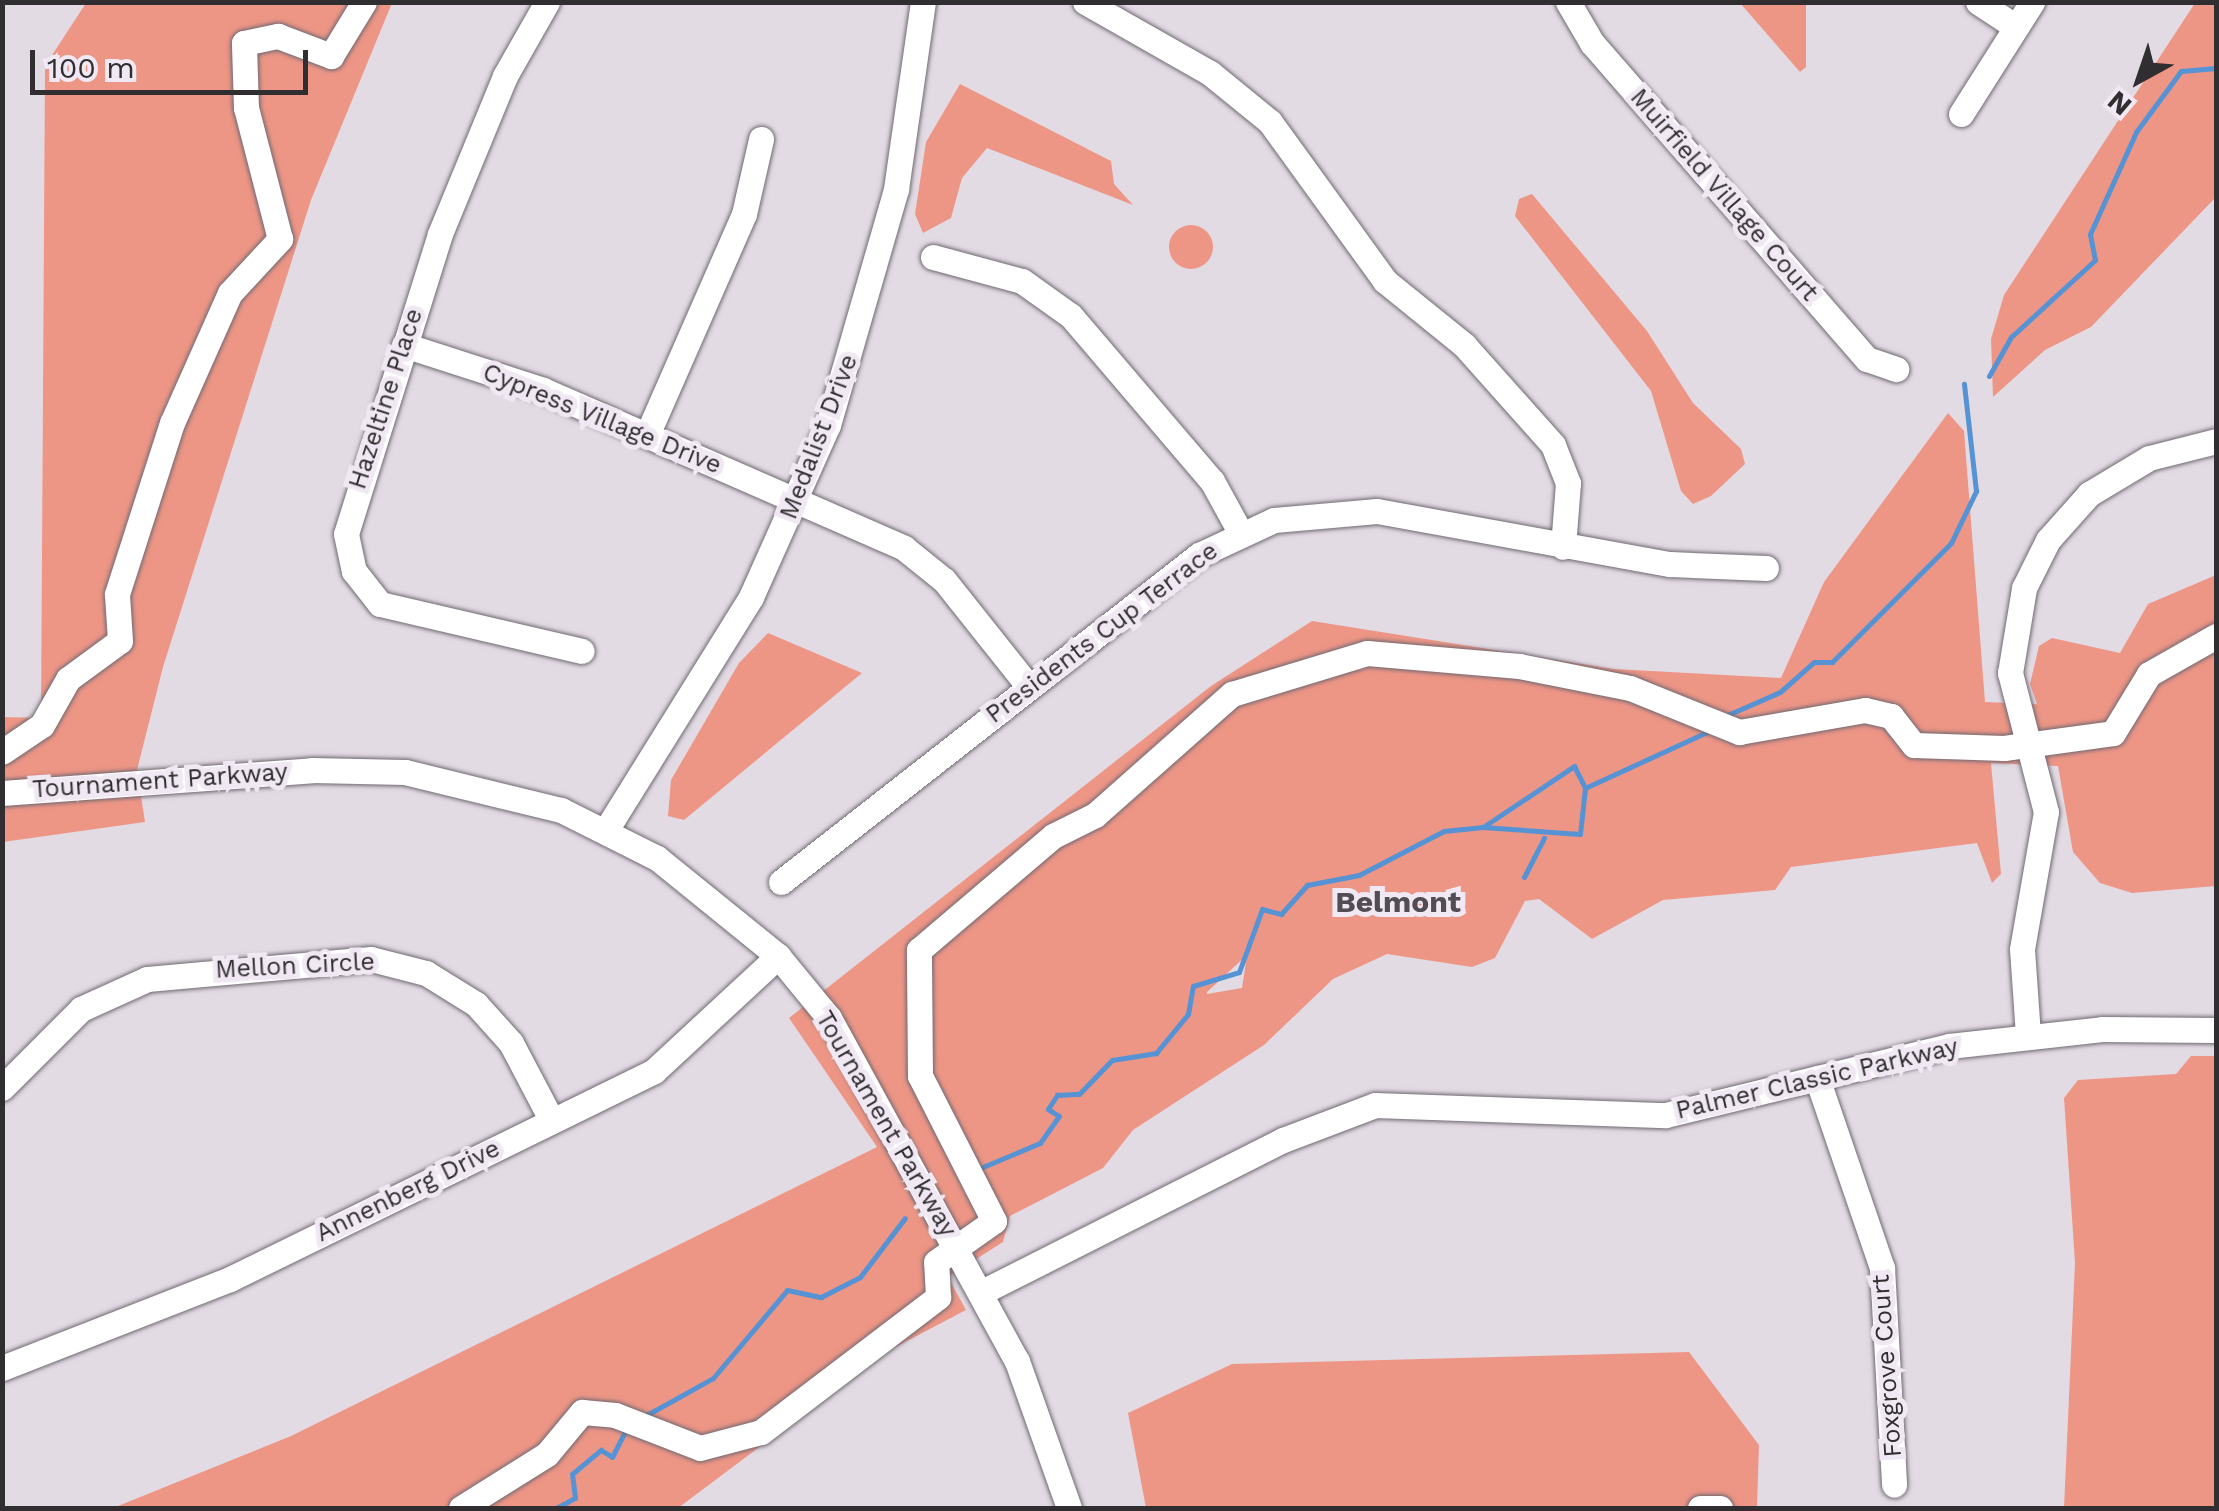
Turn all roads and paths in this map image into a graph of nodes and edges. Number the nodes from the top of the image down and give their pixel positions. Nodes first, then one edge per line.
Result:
1 (364, 2) edge
2 (548, 2) edge
3 (923, 2) edge
4 (1084, 2) edge
5 (1568, 2) edge
6 (1978, 2) edge
7 (2032, 2) edge
8 (2016, 27) junction
9 (1961, 114) dead end
10 (761, 139) dead end
11 (932, 257) dead end
12 (404, 345) junction
13 (1896, 369) dead end
14 (647, 435) junction
15 (2216, 441) edge
16 (797, 500) junction
17 (1240, 532) junction
18 (1563, 547) junction
19 (1766, 568) dead end
20 (2216, 636) edge
21 (582, 652) dead end
22 (1028, 687) junction
23 (2024, 744) junction
24 (2, 752) edge
25 (2, 793) edge
26 (606, 830) junction
27 (782, 882) dead end
28 (778, 956) junction
29 (2216, 1030) edge
30 (2028, 1035) junction
31 (1818, 1078) junction
32 (2, 1088) edge
33 (552, 1121) junction
34 (958, 1250) junction
35 (982, 1292) junction
36 (2, 1368) edge
37 (1894, 1485) dead end
38 (461, 1508) edge
39 (1069, 1508) edge
40 (1700, 1508) edge
41 (1720, 1508) edge

1 - 24 street
2 - 12 street, Hazeltine Place
3 - 16 street, Medalist Drive
4 - 18 street
5 - 13 street, Muirfield Village Court
6 - 8 street
7 - 8 street
8 - 9 street
10 - 14 street
11 - 17 street
12 - 14 street, Cypress Village Drive
12 - 21 street, Hazeltine Place
14 - 16 street, Cypress Village Drive
15 - 23 street
16 - 22 street, Cypress Village Drive
16 - 26 street, Medalist Drive
17 - 18 street, Presidents Cup Terrace
17 - 22 street, Presidents Cup Terrace
18 - 19 street, Presidents Cup Terrace
20 - 23 street
22 - 27 street, Presidents Cup Terrace
23 - 30 street
23 - 34 street
25 - 26 street, Tournament Parkway
26 - 28 street, Tournament Parkway
28 - 33 street, Annenberg Drive
28 - 34 street, Tournament Parkway
29 - 30 street, Palmer Classic Parkway
30 - 31 street, Palmer Classic Parkway
31 - 35 street, Palmer Classic Parkway
31 - 37 street, Foxgrove Court
32 - 33 street, Mellon Circle
33 - 36 street, Annenberg Drive
34 - 35 street, Tournament Parkway
34 - 38 street
35 - 39 street, Tournament Parkway
40 - 41 street

